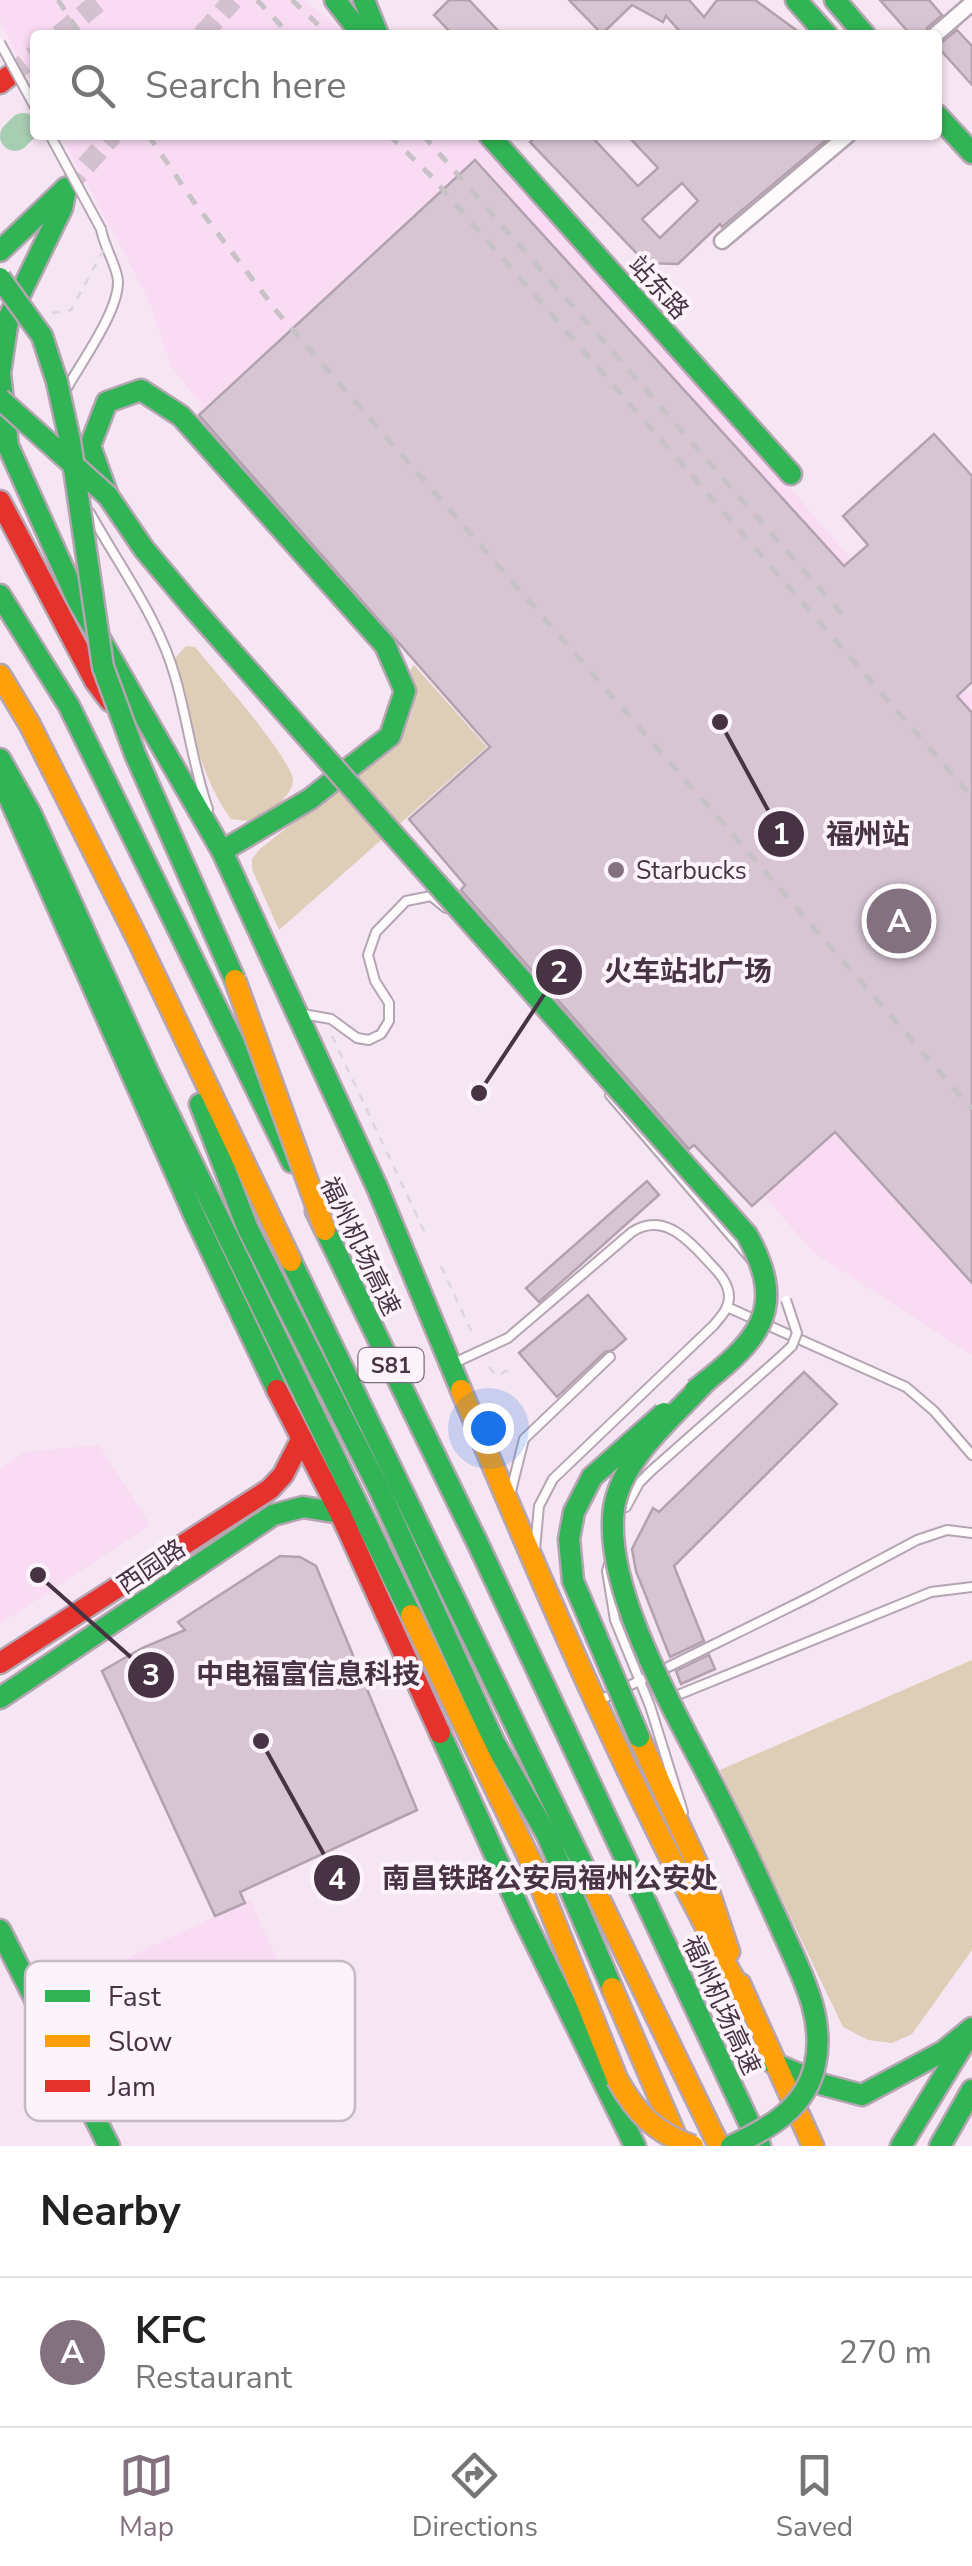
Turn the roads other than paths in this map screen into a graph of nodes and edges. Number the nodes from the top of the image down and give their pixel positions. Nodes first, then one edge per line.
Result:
1 (336, 0) edge
2 (364, 0) edge
3 (796, 0) edge
4 (835, 0) edge
5 (972, 3) edge
6 (358, 30) edge
7 (375, 30) edge
8 (823, 30) edge
9 (861, 30) edge
10 (941, 30) edge
11 (0, 43) edge
12 (30, 98) edge
13 (942, 120) edge
14 (53, 140) edge
15 (495, 140) edge
16 (842, 140) edge
17 (972, 153) edge
18 (722, 242) dead end
19 (0, 252) edge
20 (0, 278) edge
21 (0, 399) edge
22 (54, 412) dead end
23 (52, 428) dead end
24 (791, 474) dead end
25 (108, 496) junction
26 (0, 502) edge
27 (0, 595) edge
28 (0, 674) edge
29 (0, 758) edge
30 (0, 778) edge
31 (4, 794) edge
32 (222, 851) junction
33 (136, 936) junction
34 (297, 1013) junction
35 (325, 1230) junction
36 (727, 1307) junction
37 (610, 1358) dead end
38 (450, 1365) junction
39 (707, 1380) junction
40 (301, 1440) junction
41 (972, 1456) edge
42 (508, 1504) junction
43 (340, 1513) junction
44 (972, 1533) edge
45 (535, 1568) junction
46 (972, 1587) edge
47 (0, 1663) edge
48 (640, 1680) junction
49 (0, 1698) edge
50 (598, 1701) junction
51 (650, 1706) junction
52 (624, 1716) dead end
53 (706, 1883) junction
54 (0, 1930) edge
55 (25, 1980) edge
56 (744, 1996) junction
57 (972, 2029) edge
58 (772, 2064) junction
59 (972, 2090) edge
60 (972, 2098) edge
61 (957, 2120) junction
62 (96, 2121) edge
63 (108, 2146) edge
64 (635, 2146) edge
65 (680, 2146) edge
66 (693, 2146) edge
67 (719, 2146) edge
68 (731, 2146) edge
69 (760, 2146) edge
70 (814, 2146) edge
71 (901, 2146) edge
72 (940, 2146) edge

1 - 6 main road
2 - 7 main road
3 - 8 main road
4 - 9 main road
5 - 10 street
11 - 12 lane, bridge
13 - 17 main road
14 - 22 lane, bridge
15 - 24 main road, 站东路
16 - 18 street
19 - 32 main road
20 - 35 main road, bridge
21 - 25 main road, bridge
23 - 32 lane
25 - 32 main road
25 - 39 main road, bridge
26 - 32 main road
27 - 35 main road, 福州机场高速 / S81, bridge
28 - 33 main road, S81
29 - 66 main road, bridge
30 - 31 main road
31 - 40 main road
32 - 34 main road
33 - 65 main road
33 - 67 main road, S81
34 - 38 main road
34 - 48 lane, bridge
35 - 69 main road, 福州机场高速 / S81
36 - 38 lane
36 - 41 lane
36 - 45 lane
37 - 42 lane
38 - 42 main road
39 - 53 main road, bridge
39 - 68 main road, bridge
40 - 43 main road
40 - 47 main road, 西园路
42 - 45 main road
43 - 49 main road, 西园路
43 - 64 main road
44 - 48 lane
45 - 50 main road
46 - 51 lane
48 - 50 lane
48 - 51 lane
50 - 56 main road
51 - 52 lane
51 - 53 lane
53 - 56 main road
54 - 55 main road
56 - 58 main road
57 - 58 main road
57 - 71 main road
58 - 70 main road
59 - 61 main road
60 - 61 main road
61 - 72 main road
62 - 63 main road

